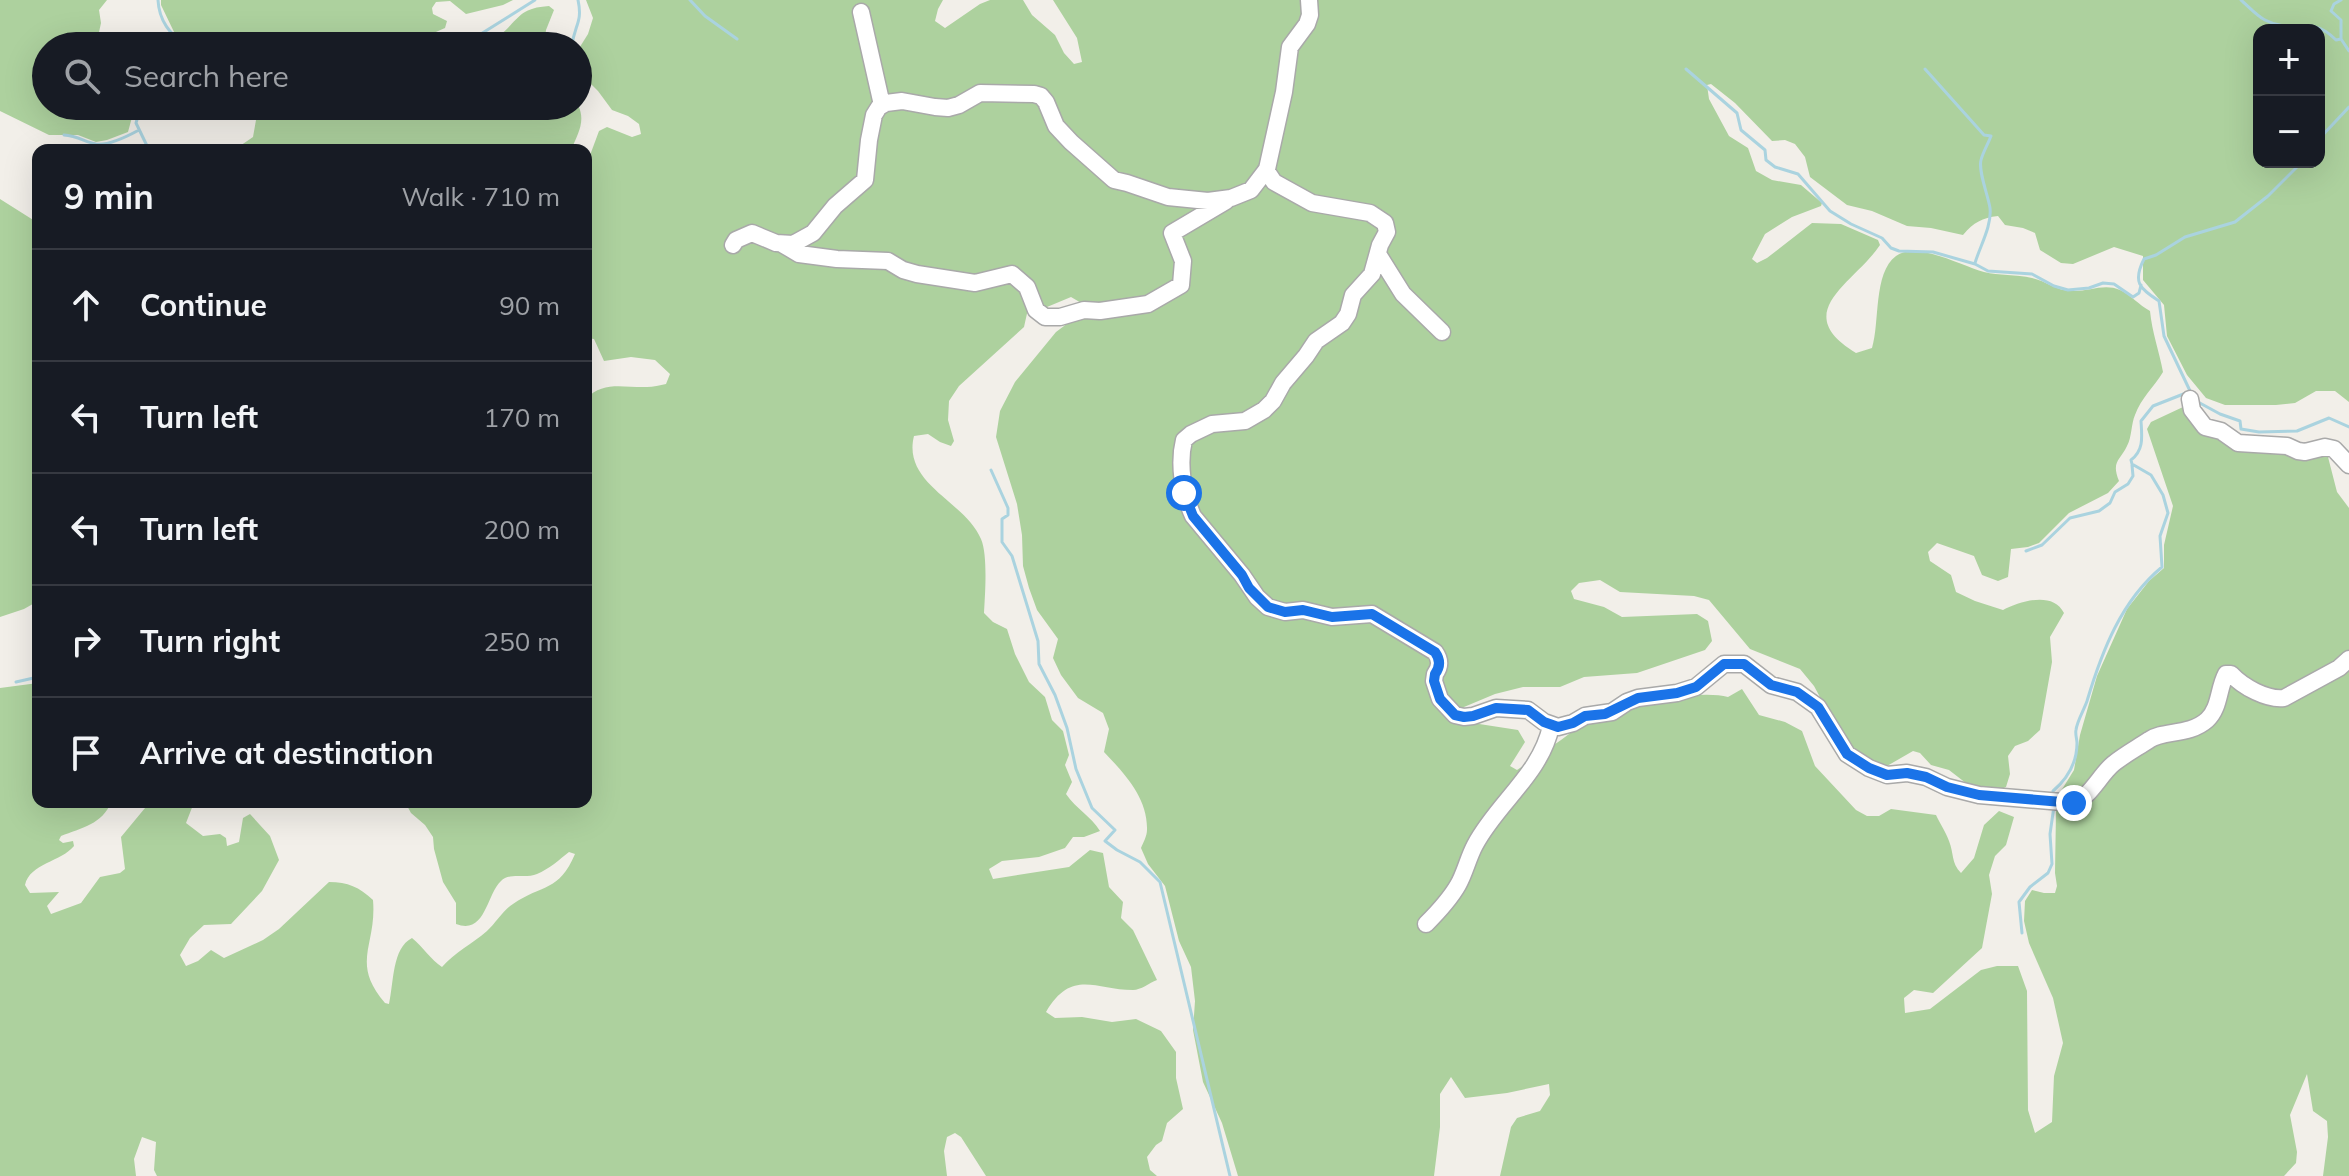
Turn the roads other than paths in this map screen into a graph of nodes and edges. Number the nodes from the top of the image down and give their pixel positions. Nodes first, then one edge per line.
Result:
1 (1309, 0) edge
2 (861, 12) dead end
3 (882, 105) junction
4 (1266, 170) junction
5 (1231, 198) junction
6 (782, 243) junction
7 (733, 245) dead end
8 (1378, 254) junction
9 (1442, 332) dead end
10 (2190, 399) dead end
11 (2349, 465) edge
12 (2349, 659) edge
13 (1551, 726) junction
14 (1426, 924) dead end

1 - 4 street
2 - 3 street
3 - 5 street
3 - 6 street
4 - 5 street
4 - 8 street
5 - 6 street
6 - 7 street
8 - 9 street
8 - 13 street
10 - 11 street
12 - 13 street
13 - 14 street

